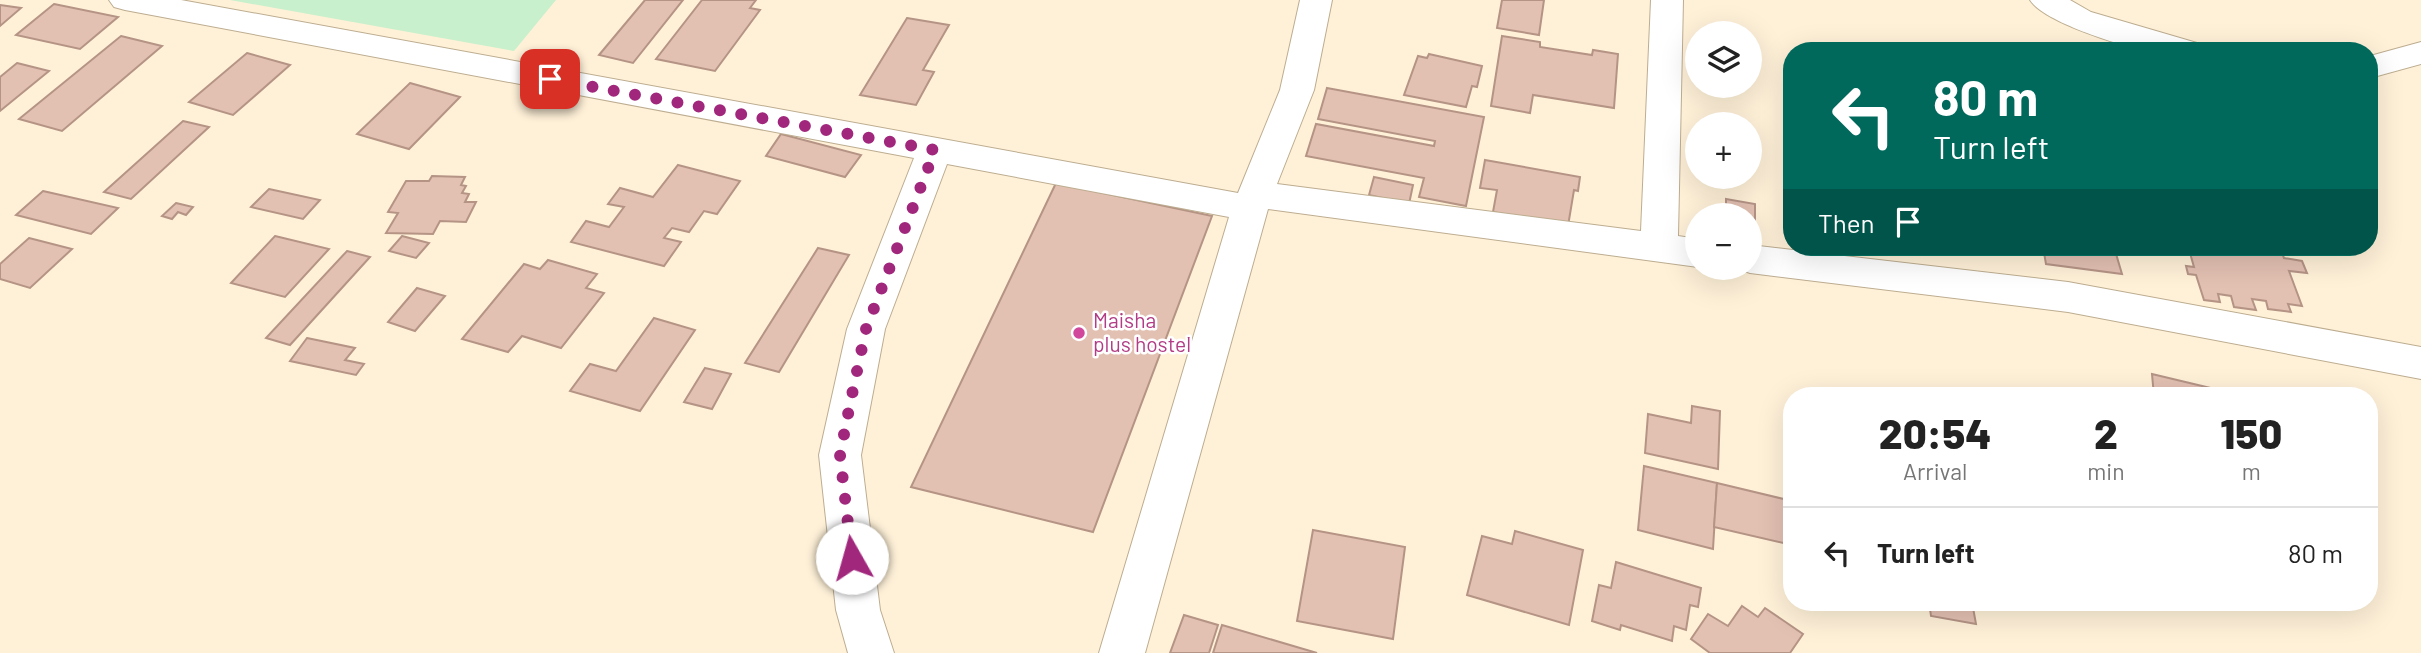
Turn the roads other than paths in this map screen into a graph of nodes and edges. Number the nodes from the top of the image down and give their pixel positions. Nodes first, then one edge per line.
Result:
1 (125, 0) edge
2 (1316, 0) edge
3 (1667, 0) edge
4 (2046, 0) edge
5 (2156, 42) edge
6 (2421, 53) edge
7 (2378, 65) edge
8 (935, 150) junction
9 (1253, 201) junction
10 (1659, 248) junction
11 (1685, 251) edge
12 (1762, 260) edge
13 (2421, 363) edge
14 (870, 653) edge
15 (1122, 653) edge

1 - 8 street
2 - 9 street
3 - 10 street
4 - 5 street
6 - 7 street
8 - 9 street
8 - 14 street
9 - 10 street
9 - 15 street
10 - 11 street
12 - 13 street

